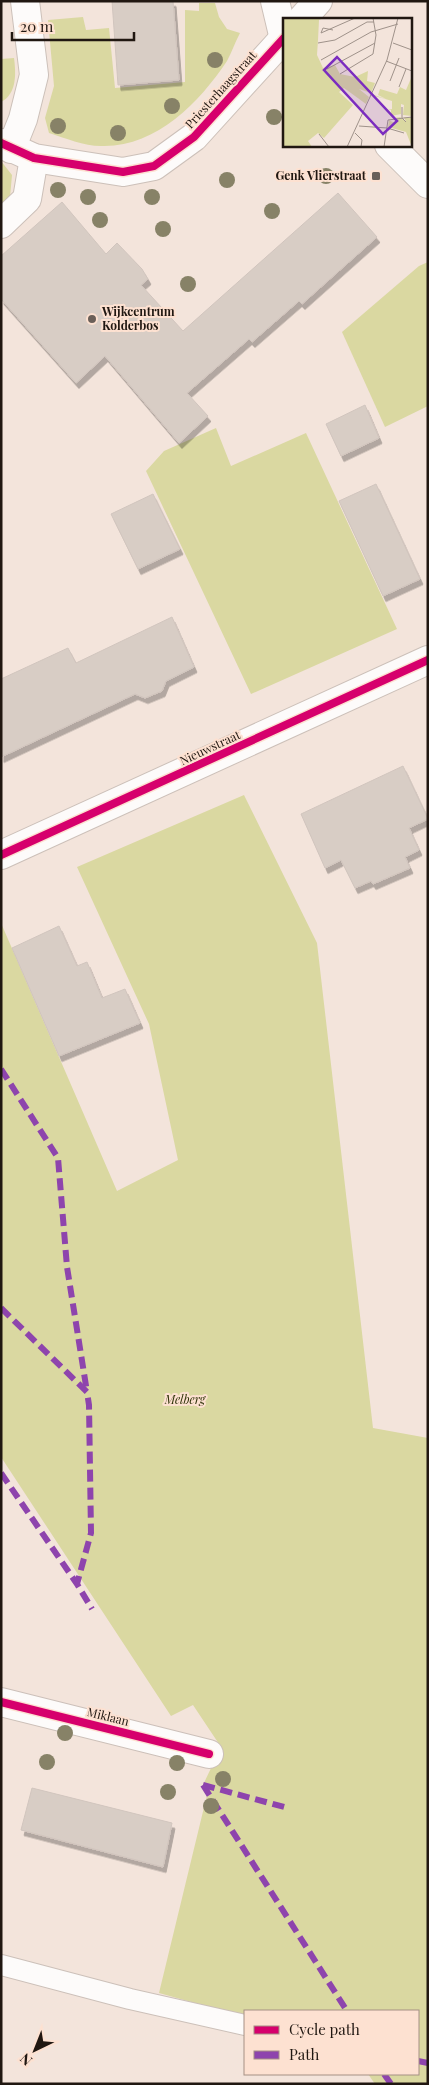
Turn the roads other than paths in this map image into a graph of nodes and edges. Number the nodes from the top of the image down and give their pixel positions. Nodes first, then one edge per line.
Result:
1 (25, 1) edge
2 (275, 1) edge
3 (318, 1) edge
4 (303, 18) edge
5 (283, 34) edge
6 (283, 39) edge
7 (390, 146) edge
8 (15, 150) edge
9 (428, 184) edge
10 (1, 224) edge
11 (428, 660) edge
12 (1, 855) edge
13 (1, 1702) edge
14 (209, 1754) dead end
15 (1, 1965) edge
16 (244, 2025) edge

1 - 8 street
2 - 5 street
3 - 4 street
6 - 8 street, Priesterhaagstraat
7 - 9 street
8 - 10 street
11 - 12 street, Nieuwstraat
13 - 14 street, Miklaan
15 - 16 lane

